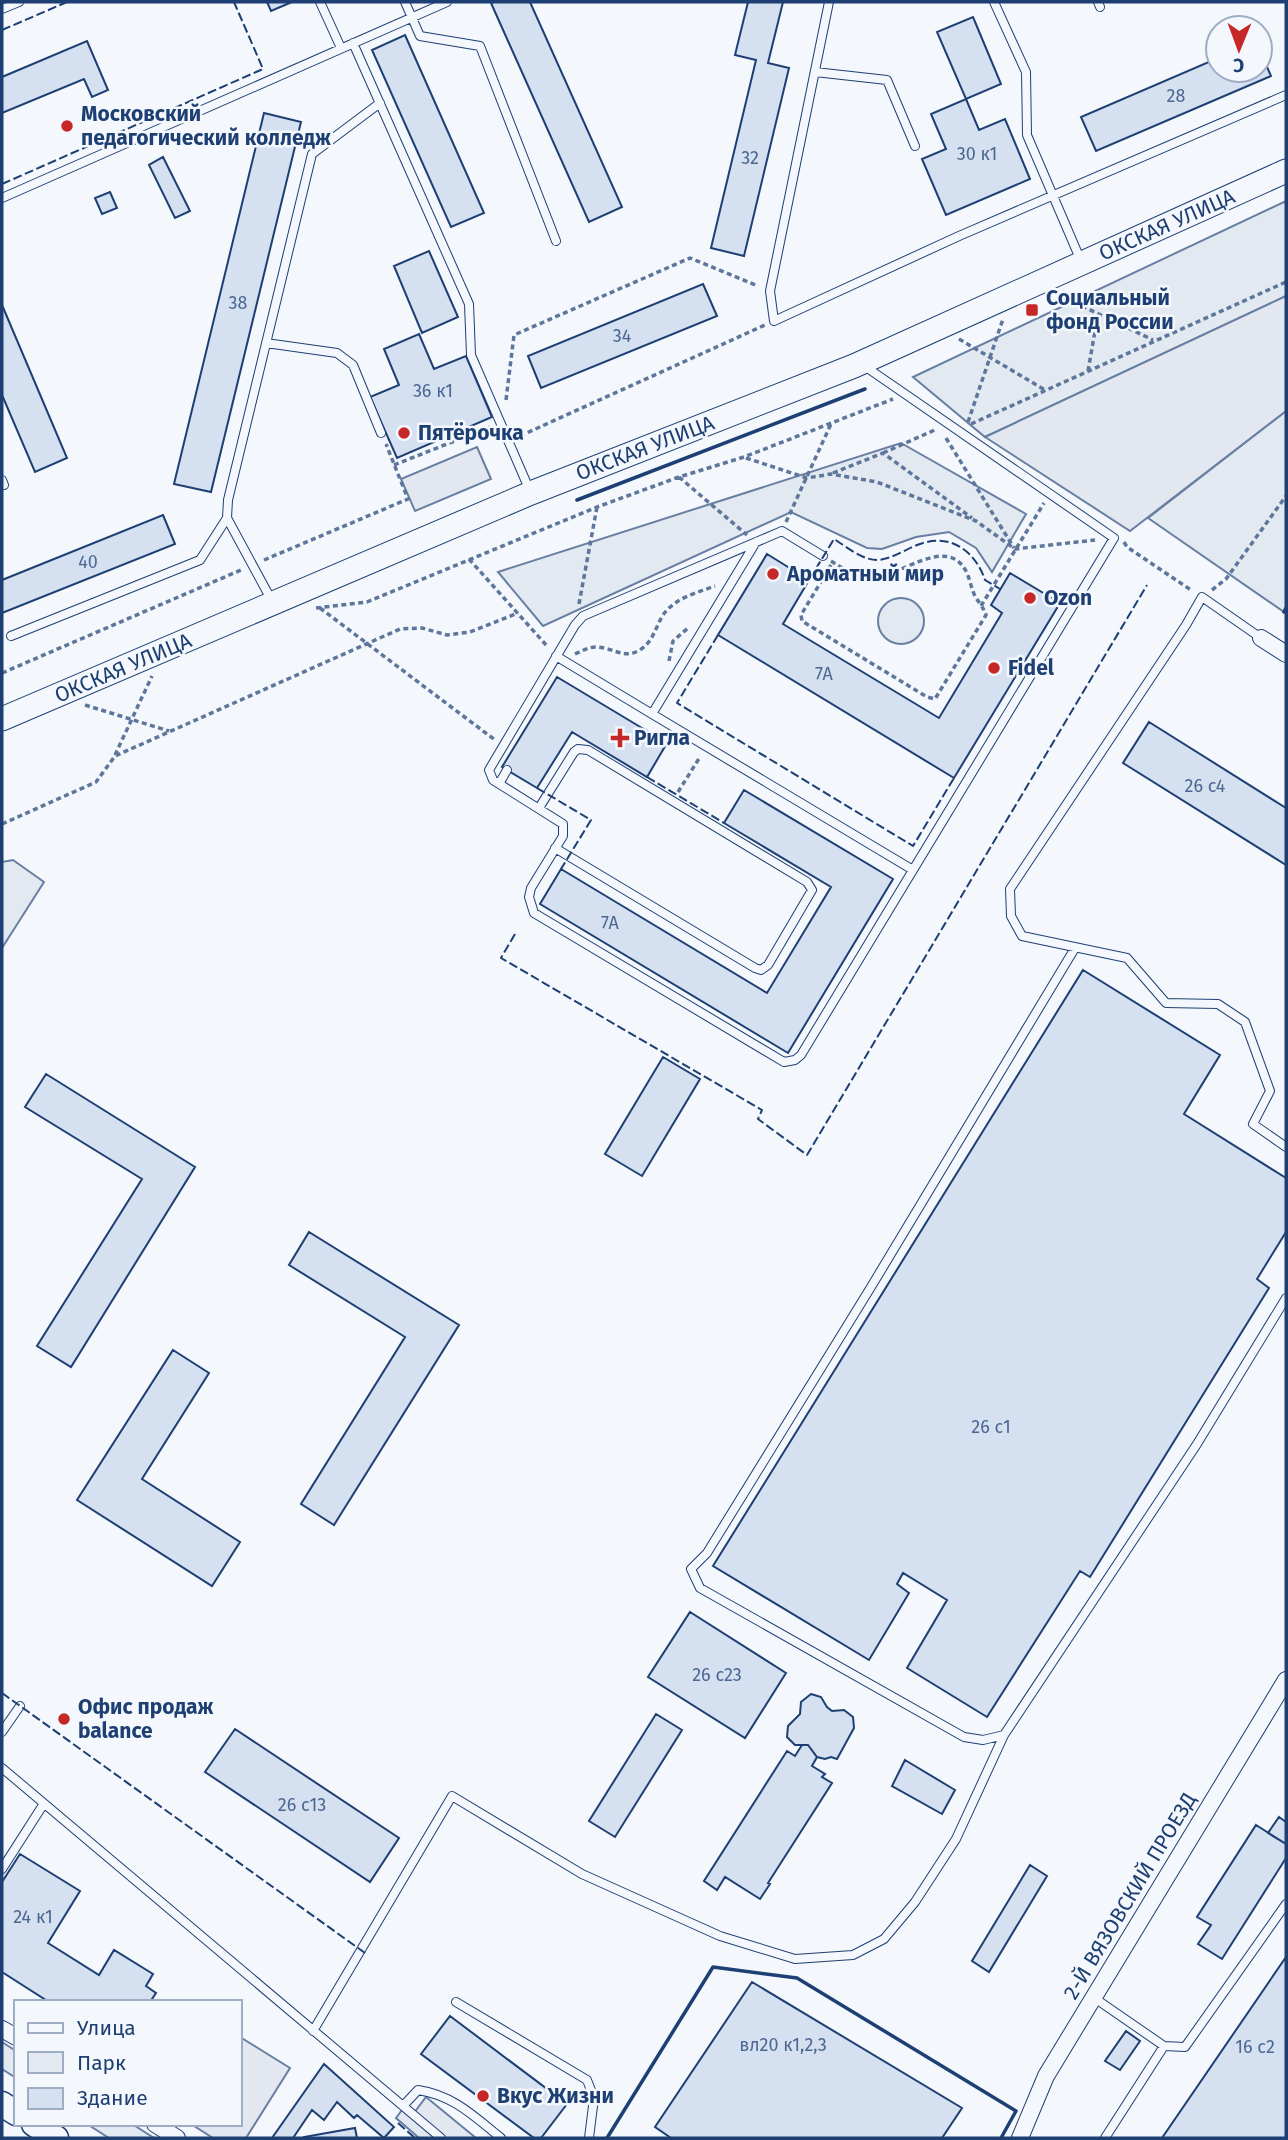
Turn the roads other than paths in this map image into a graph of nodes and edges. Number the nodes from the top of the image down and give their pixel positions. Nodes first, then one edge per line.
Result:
1 (19, 2) edge
2 (320, 2) edge
3 (405, 2) edge
4 (447, 2) edge
5 (829, 2) edge
6 (994, 2) edge
7 (2, 9) edge
8 (411, 17) junction
9 (353, 43) junction
10 (341, 48) junction
11 (815, 72) junction
12 (1286, 95) edge
13 (380, 103) junction
14 (915, 146) dead end
15 (1286, 171) edge
16 (1053, 196) junction
17 (2, 198) edge
18 (556, 241) dead end
19 (1082, 263) junction
20 (266, 343) junction
21 (861, 363) junction
22 (382, 433) road end
23 (531, 493) junction
24 (227, 518) junction
25 (756, 542) junction
26 (823, 556) road end
27 (273, 604) junction
28 (11, 636) dead end
29 (1261, 638) joint
30 (1286, 654) edge
31 (559, 658) junction
32 (652, 714) junction
33 (2, 719) edge
34 (507, 770) dead end
35 (499, 784) junction
36 (539, 808) junction
37 (555, 848) junction
38 (912, 870) junction
39 (1075, 948) junction
40 (1286, 1147) edge
41 (1286, 1298) edge
42 (1286, 1680) edge
43 (20, 1706) dead end
44 (2, 1732) edge
45 (1004, 1735) junction
46 (2, 1768) edge
47 (43, 1805) junction
48 (2, 1869) edge
49 (1286, 1904) edge
50 (1093, 1997) junction
51 (456, 2002) dead end
52 (313, 2031) junction
53 (1164, 2046) junction
54 (403, 2106) junction
55 (37, 2126) edge
56 (158, 2126) edge
57 (56, 2138) edge
58 (177, 2138) edge
59 (441, 2138) edge
60 (501, 2138) edge
61 (589, 2138) edge
62 (1020, 2138) edge
63 (1105, 2138) edge

1 - 7 lane
2 - 10 lane
3 - 8 lane
4 - 8 lane
5 - 11 lane
6 - 16 lane
8 - 9 lane
8 - 18 lane
9 - 10 lane
9 - 13 lane
10 - 17 lane
11 - 14 lane
11 - 16 lane
12 - 16 lane
13 - 20 lane
13 - 23 lane
15 - 19 main road, ОКСКАЯ УЛИЦА
16 - 19 lane
19 - 21 main road, ОКСКАЯ УЛИЦА
20 - 22 lane
20 - 24 lane
21 - 23 main road, ОКСКАЯ УЛИЦА
21 - 38 lane
23 - 27 main road, ОКСКАЯ УЛИЦА
24 - 27 lane
24 - 28 lane
25 - 26 lane
25 - 31 lane
25 - 32 lane
27 - 33 main road, ОКСКАЯ УЛИЦА
29 - 30 street
29 - 39 lane
31 - 32 lane
31 - 35 lane
32 - 38 lane
34 - 35 lane
35 - 36 lane
36 - 37 lane
36 - 37 lane
37 - 38 lane
39 - 40 lane
39 - 45 lane
41 - 45 lane
42 - 50 street, 2-Й ВЯЗОВСКИЙ ПРОЕЗД
43 - 44 lane
45 - 52 lane
46 - 47 lane
47 - 48 lane
47 - 52 lane
49 - 53 lane
50 - 53 lane
50 - 62 street, 2-Й ВЯЗОВСКИЙ ПРОЕЗД
51 - 61 lane
52 - 54 lane
53 - 63 lane
54 - 59 lane
54 - 60 lane
55 - 57 main road
56 - 58 street

